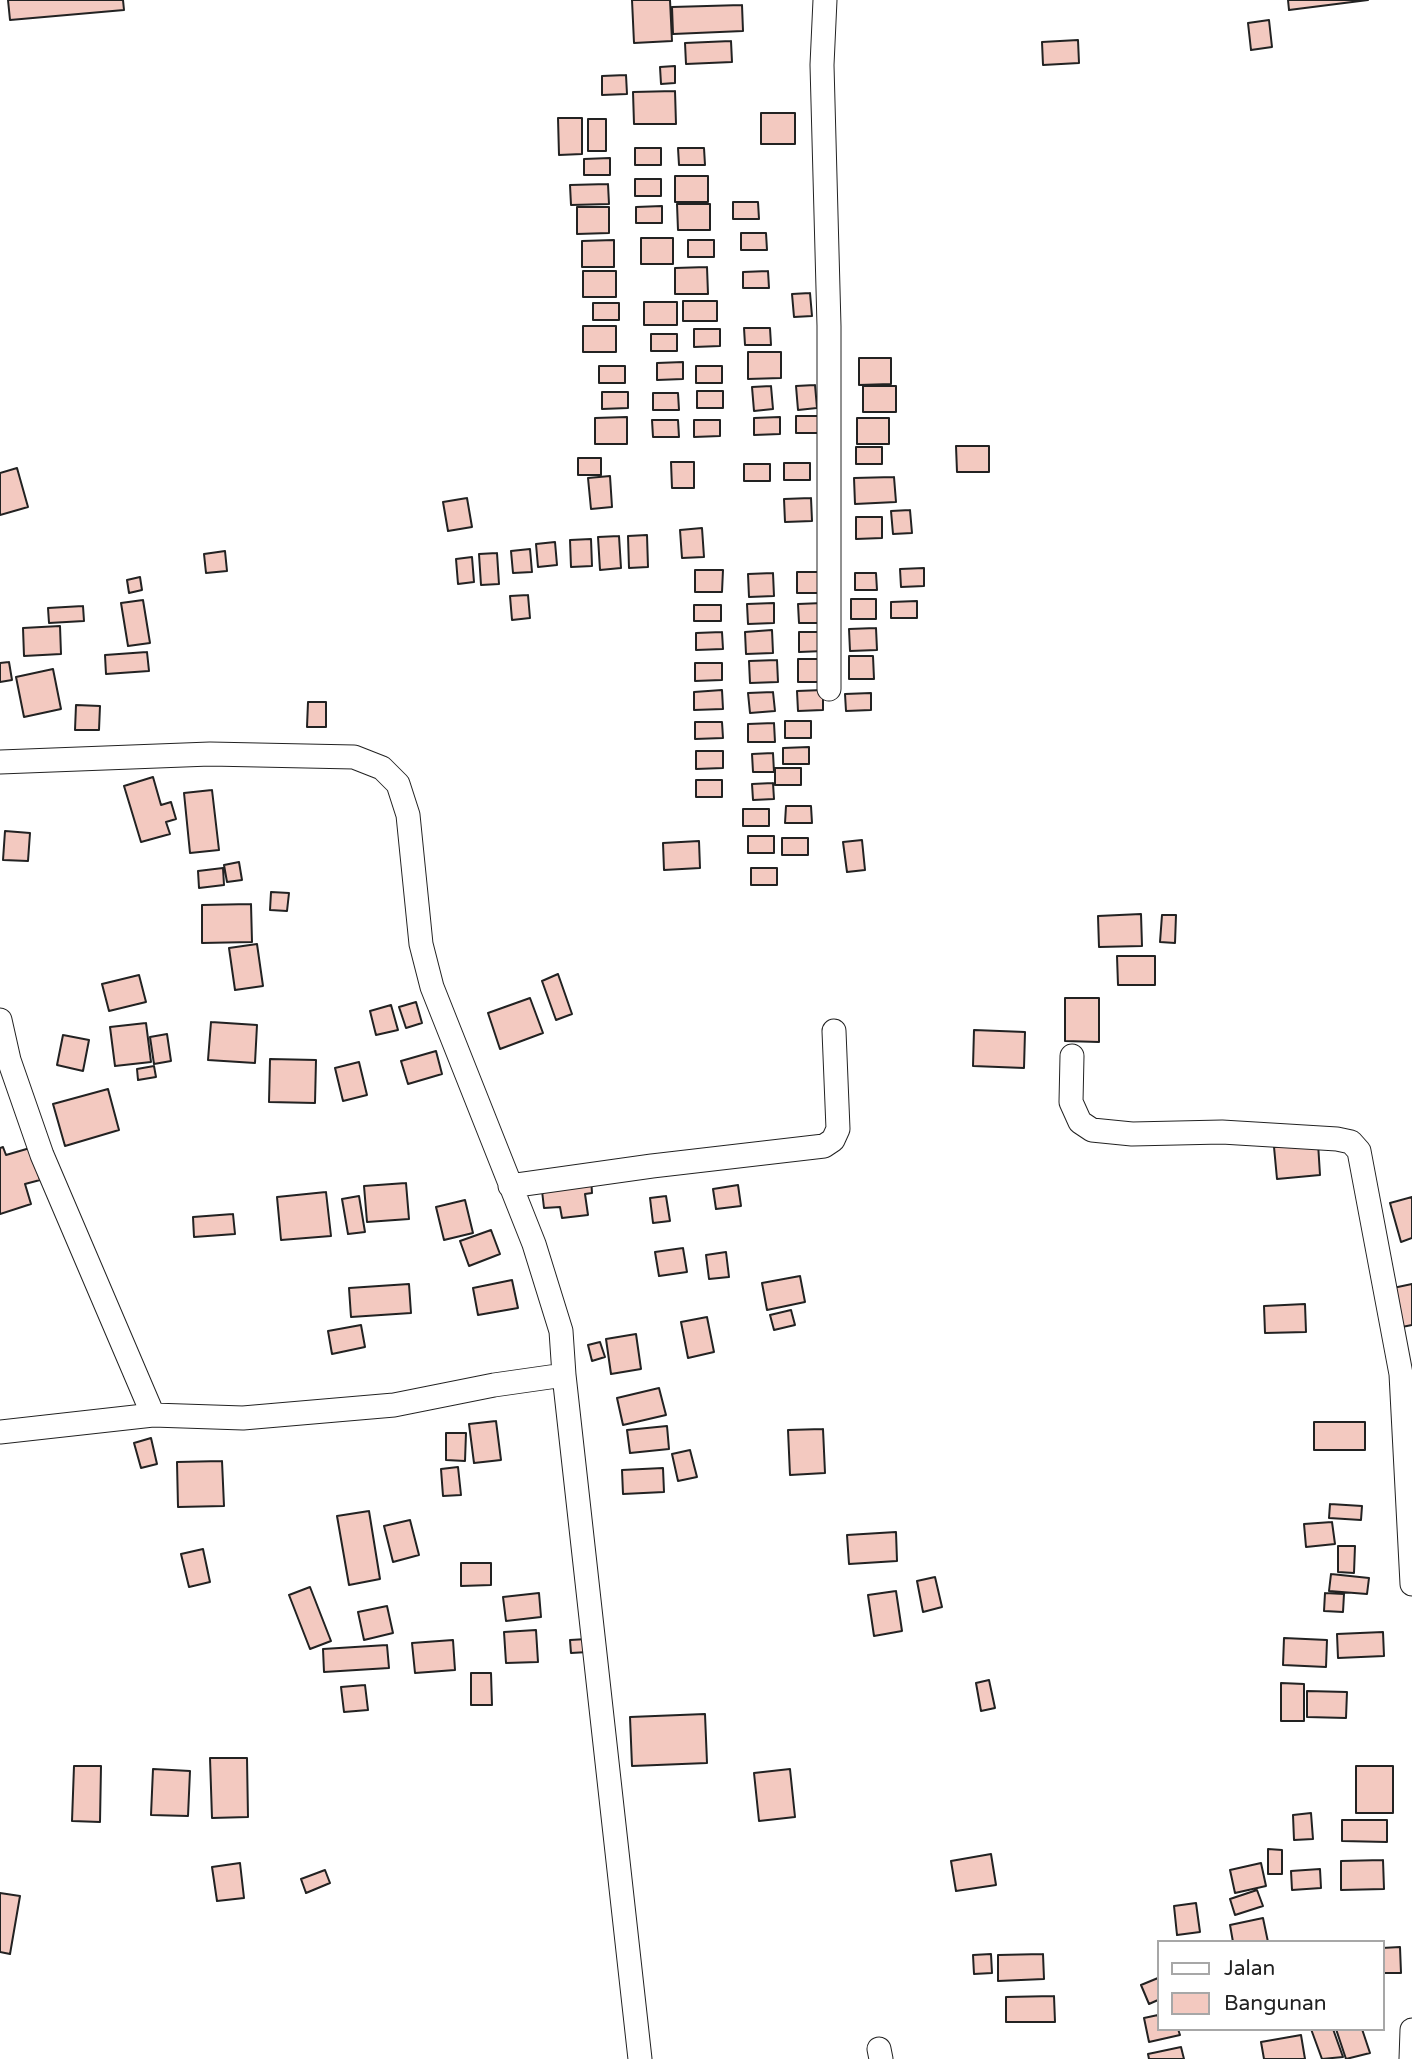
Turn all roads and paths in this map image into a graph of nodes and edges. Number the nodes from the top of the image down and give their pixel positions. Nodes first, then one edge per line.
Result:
1 (825, 0) edge
2 (829, 689) dead end
3 (0, 762) edge
4 (0, 1020) edge
5 (834, 1031) dead end
6 (1072, 1056) dead end
7 (510, 1186) junction
8 (564, 1375) junction
9 (153, 1415) junction
10 (0, 1432) edge
11 (1412, 1584) edge
12 (1412, 2030) edge
13 (640, 2059) edge
14 (1411, 2059) edge

1 - 2 street
3 - 7 street
4 - 9 street
5 - 7 street
6 - 11 street
7 - 8 street
8 - 9 street
8 - 13 street
9 - 10 street
12 - 14 street

